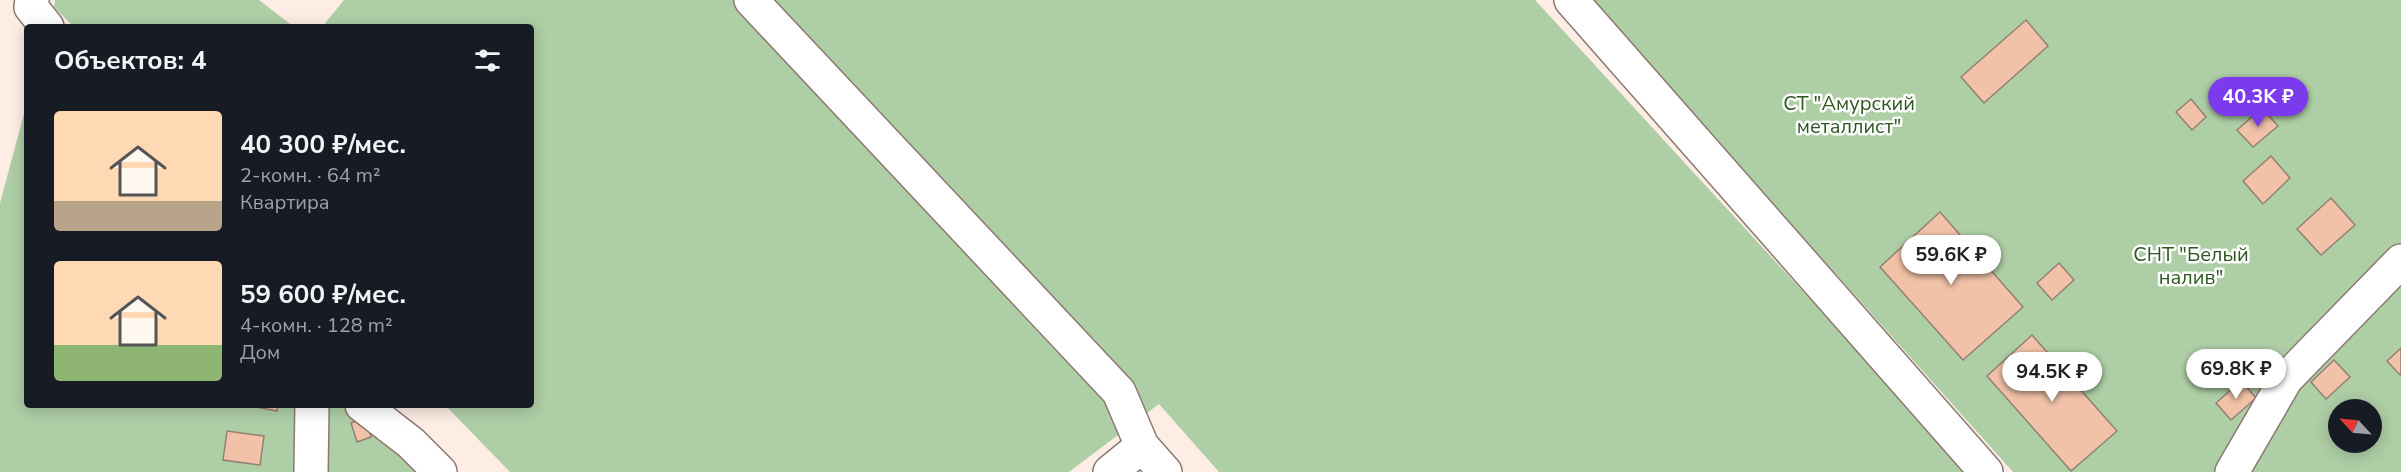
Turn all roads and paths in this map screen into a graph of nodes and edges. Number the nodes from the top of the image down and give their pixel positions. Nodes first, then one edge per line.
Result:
1 (32, 0) edge
2 (751, 0) edge
3 (1571, 0) edge
4 (45, 24) edge
5 (2401, 261) edge
6 (312, 408) edge
7 (366, 408) edge
8 (1142, 446) junction
9 (311, 472) edge
10 (440, 472) edge
11 (1110, 472) edge
12 (1165, 472) edge
13 (1986, 472) edge
14 (2232, 472) edge

1 - 4 street
2 - 8 street
3 - 13 street
5 - 14 street
6 - 9 street
7 - 10 street
8 - 11 street
8 - 12 street

